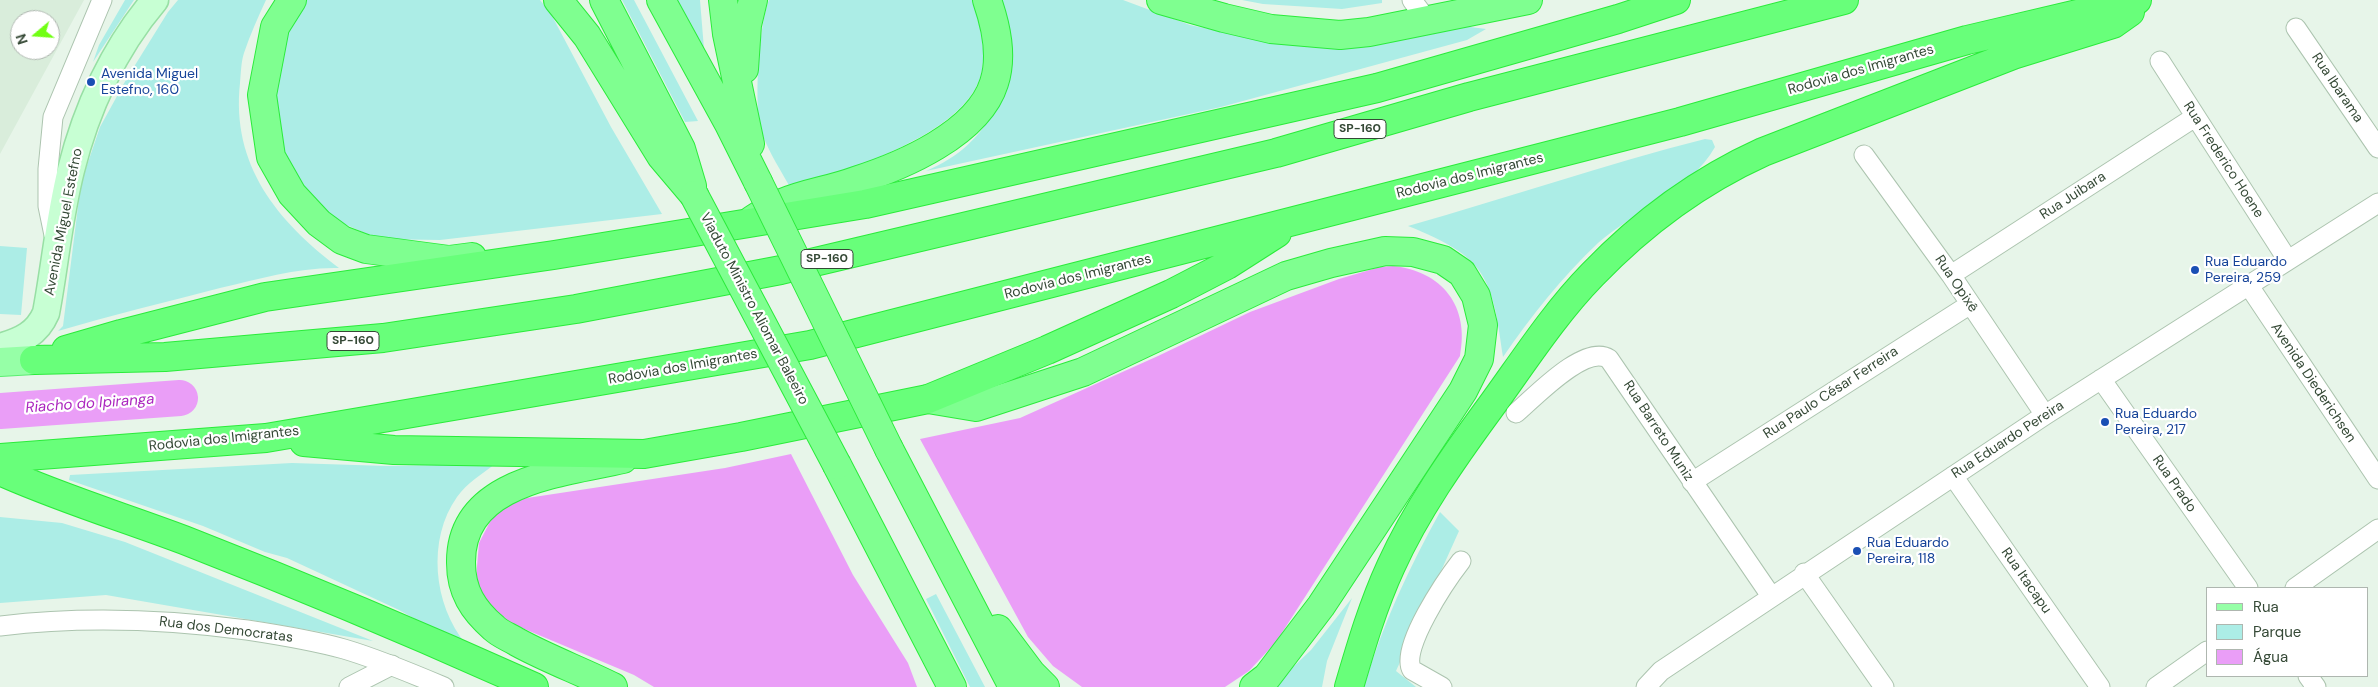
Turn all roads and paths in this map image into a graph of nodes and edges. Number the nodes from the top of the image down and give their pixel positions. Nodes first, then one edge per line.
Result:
1 (102, 0) edge
2 (155, 0) edge
3 (292, 0) edge
4 (558, 0) edge
5 (604, 0) edge
6 (662, 0) edge
7 (723, 0) edge
8 (753, 0) edge
9 (988, 0) edge
10 (1161, 0) edge
11 (1528, 0) edge
12 (1676, 0) edge
13 (1844, 0) edge
14 (2137, 0) edge
15 (2146, 0) edge
16 (1419, 9) edge
17 (2296, 28) dead end
18 (2160, 61) dead end
19 (2195, 117) junction
20 (740, 125) junction
21 (2378, 148) edge
22 (671, 153) junction
23 (1864, 155) dead end
24 (2378, 203) edge
25 (1294, 221) junction
26 (746, 223) junction
27 (57, 249) junction
28 (554, 255) junction
29 (2287, 259) junction
30 (1951, 274) junction
31 (2248, 286) junction
32 (1970, 304) junction
33 (0, 348) edge
34 (34, 360) junction
35 (0, 362) edge
36 (2101, 379) junction
37 (928, 399) junction
38 (1516, 413) dead end
39 (2045, 415) junction
40 (266, 438) junction
41 (644, 454) junction
42 (0, 458) edge
43 (0, 471) edge
44 (1953, 476) junction
45 (2378, 479) edge
46 (1692, 482) junction
47 (2378, 529) edge
48 (943, 552) junction
49 (1462, 561) dead end
50 (1804, 574) junction
51 (2247, 587) edge
52 (2296, 587) edge
53 (1771, 596) junction
54 (0, 626) edge
55 (2206, 652) edge
56 (392, 665) junction
57 (945, 680) edge
58 (349, 687) edge
59 (444, 687) edge
60 (534, 687) edge
61 (613, 687) edge
62 (1013, 687) edge
63 (1045, 687) edge
64 (1254, 687) edge
65 (1349, 687) edge
66 (1442, 687) edge
67 (1646, 687) edge
68 (1884, 687) edge
69 (2100, 687) edge
70 (2156, 687) edge

1 - 27 street
2 - 27 main road, Avenida Miguel Estefno
3 - 28 highway
4 - 22 highway
5 - 22 highway
6 - 20 highway
7 - 20 highway
8 - 20 highway
9 - 26 highway
10 - 16 highway
11 - 16 highway
12 - 26 highway
13 - 34 highway, SP-160
14 - 25 highway, Rodovia dos Imigrantes
15 - 65 highway
17 - 21 street, Rua Ibarama
18 - 19 street, Rua Frederico Hoene
19 - 29 street, Rua Frederico Hoene
19 - 30 street, Rua Juibara
20 - 48 highway, bridge
22 - 57 highway, Viaduto Ministro Aliomar Baleeiro, bridge
23 - 30 street, Rua Opixê
24 - 29 street, Rua Eduardo Pereira
25 - 37 highway
25 - 40 highway, Rodovia dos Imigrantes
26 - 28 highway
27 - 33 main road, Avenida Miguel Estefno
28 - 34 highway
29 - 31 street, Rua Eduardo Pereira
30 - 32 street, Rua Opixê
31 - 36 street, Rua Eduardo Pereira
31 - 45 street, Avenida Diederichsen
32 - 39 street, Rua Opixê
32 - 46 street, Rua Paulo César Ferreira
34 - 35 main road, SP-160
36 - 39 street, Rua Eduardo Pereira
36 - 51 street, Rua Prado
37 - 41 highway
37 - 64 highway
38 - 46 street, Rua Barreto Muniz
39 - 44 street, Rua Eduardo Pereira
40 - 41 highway
40 - 42 highway, Rodovia dos Imigrantes
41 - 61 highway
43 - 60 highway
44 - 50 street, Rua Eduardo Pereira
44 - 69 street, Rua Itacapu
46 - 53 street, Rua Barreto Muniz
47 - 52 street
48 - 62 highway
48 - 63 highway
49 - 66 street
50 - 53 street, Rua Eduardo Pereira
50 - 68 street
53 - 67 street, Rua Eduardo Pereira
54 - 56 street, Rua dos Democratas
55 - 70 street
56 - 58 street
56 - 59 street, Rua dos Democratas

